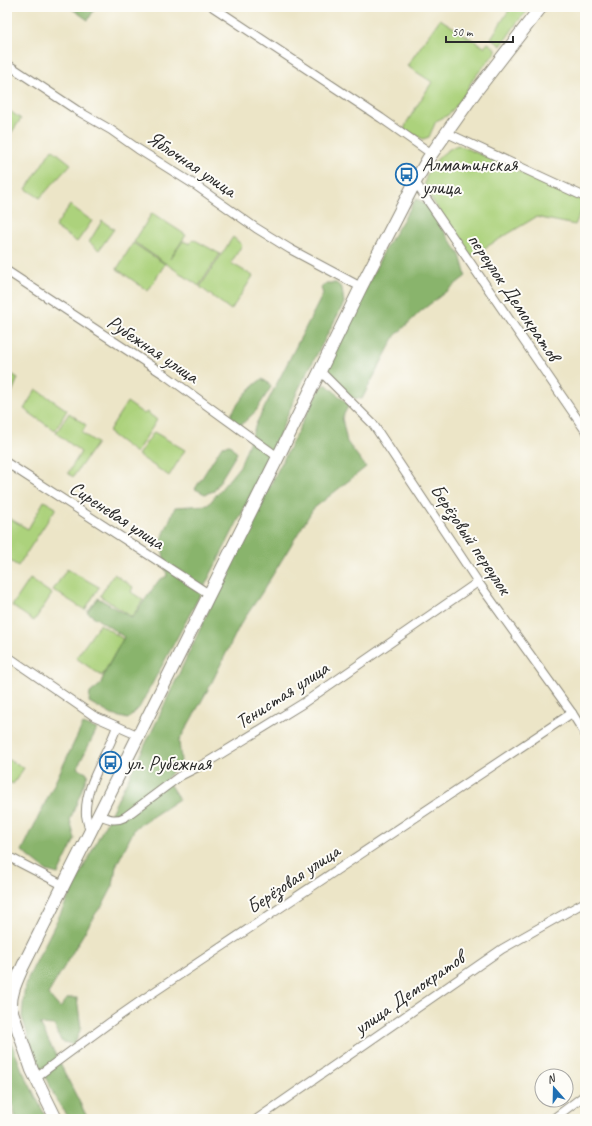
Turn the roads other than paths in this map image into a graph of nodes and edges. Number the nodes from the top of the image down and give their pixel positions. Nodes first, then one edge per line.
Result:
1 (213, 7) edge
2 (541, 7) edge
3 (7, 64) edge
4 (447, 133) junction
5 (432, 154) junction
6 (415, 182) junction
7 (585, 197) edge
8 (7, 271) edge
9 (361, 288) junction
10 (320, 371) junction
11 (585, 430) edge
12 (278, 457) junction
13 (7, 463) edge
14 (478, 582) junction
15 (209, 594) junction
16 (7, 656) edge
17 (572, 713) junction
18 (117, 726) junction
19 (585, 734) edge
20 (137, 736) junction
21 (99, 815) junction
22 (90, 833) junction
23 (7, 856) edge
24 (63, 885) junction
25 (585, 902) edge
26 (9, 999) edge
27 (36, 1078) junction
28 (585, 1095) edge
29 (56, 1119) edge
30 (257, 1119) edge
31 (553, 1119) edge

1 - 5 street
2 - 4 street
3 - 9 street, Яблочная улица
4 - 5 street
4 - 7 street
5 - 6 street
6 - 9 street
6 - 11 street, переулок Демократов
8 - 12 street, Рубежная улица
9 - 10 street
10 - 12 street
10 - 14 street, Берёзовый переулок
12 - 15 street
13 - 15 street, Сиреневая улица
14 - 17 street, Берёзовый переулок
14 - 21 street, Тенистая улица
15 - 20 street
16 - 18 street
17 - 19 street, Берёзовый переулок
17 - 27 street, Берёзовая улица
18 - 20 street
18 - 22 street
20 - 21 street
21 - 22 street
22 - 24 street
23 - 24 street
24 - 26 street
25 - 30 street, улица Демократов
26 - 27 street
27 - 29 street
28 - 31 street

